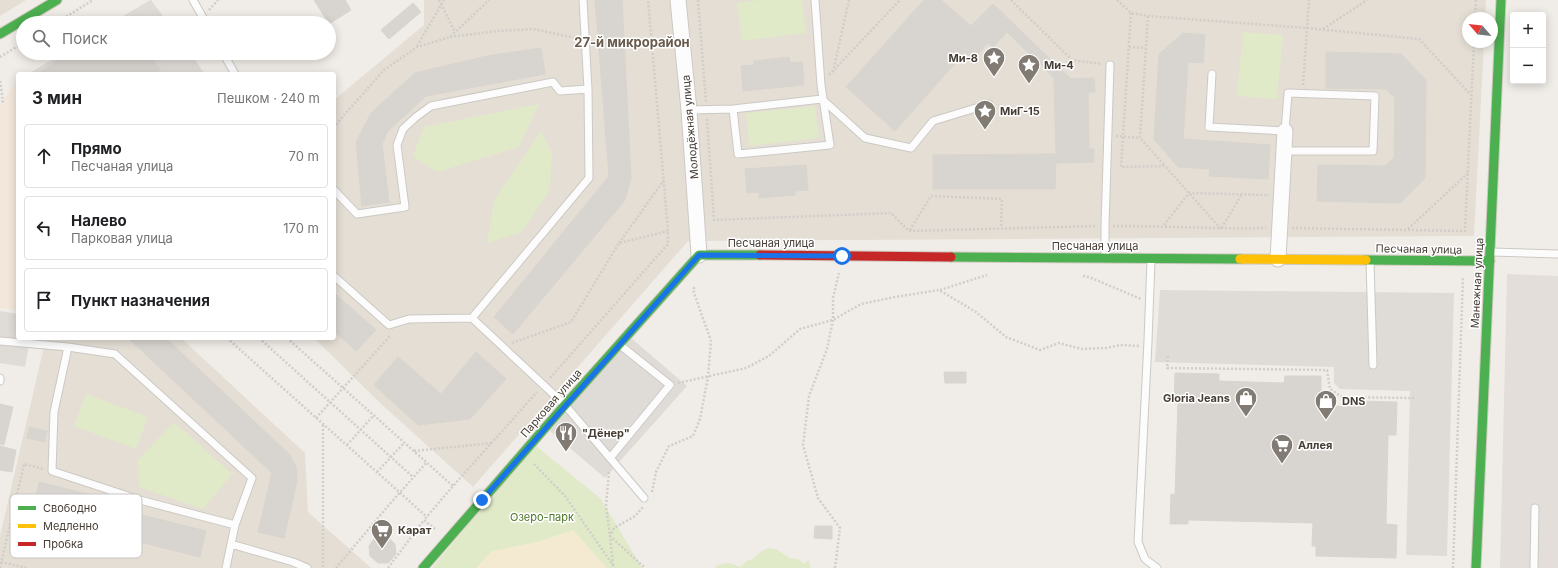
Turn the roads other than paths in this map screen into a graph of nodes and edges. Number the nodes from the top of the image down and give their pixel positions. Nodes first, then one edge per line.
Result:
1 (56, 0) edge
2 (193, 0) edge
3 (583, 0) edge
4 (678, 0) edge
5 (815, 0) edge
6 (1501, 0) edge
7 (30, 16) edge
8 (202, 16) edge
9 (16, 24) edge
10 (0, 34) edge
11 (227, 60) edge
12 (1110, 65) road end
13 (233, 72) edge
14 (1212, 74) dead end
15 (588, 89) junction
16 (822, 99) junction
17 (989, 104) dead end
18 (733, 109) junction
19 (689, 110) junction
20 (1285, 130) junction
21 (1284, 151) junction
22 (336, 192) edge
23 (1558, 254) edge
24 (699, 255) junction
25 (1490, 257) junction
26 (1105, 258) junction
27 (1151, 258) junction
28 (1278, 259) junction
29 (1370, 260) junction
30 (336, 278) edge
31 (472, 318) junction
32 (0, 341) edge
33 (619, 344) junction
34 (68, 347) junction
35 (1373, 365) dead end
36 (0, 378) edge
37 (0, 381) edge
38 (565, 405) junction
39 (610, 458) junction
40 (122, 494) edge
41 (646, 500) road end
42 (142, 501) edge
43 (1535, 508) dead end
44 (235, 525) junction
45 (231, 544) junction
46 (226, 568) edge
47 (307, 568) edge
48 (423, 568) edge
49 (1157, 568) edge
50 (1476, 568) edge
51 (1534, 568) edge

1 - 7 street
2 - 8 lane
3 - 15 lane
4 - 19 street, Молодёжная улица
5 - 16 lane
6 - 25 street, Манежная улица
9 - 10 street
11 - 13 lane
12 - 26 lane
14 - 20 lane
15 - 22 lane
15 - 31 lane
16 - 17 lane
16 - 18 lane
16 - 18 lane
18 - 19 lane
19 - 24 street, Молодёжная улица
20 - 21 street
20 - 21 lane
21 - 28 street
23 - 25 lane
24 - 26 street, Песчаная улица
24 - 33 street, Парковая улица
25 - 29 street, Песчаная улица
25 - 50 street, Манежная улица
26 - 27 street, Песчаная улица
27 - 28 street, Песчаная улица
27 - 49 lane
28 - 29 street, Песчаная улица
29 - 35 lane
30 - 31 lane
31 - 38 lane
32 - 34 lane
33 - 38 street, Парковая улица
33 - 39 lane
34 - 40 lane
34 - 44 lane
36 - 37 lane
38 - 39 lane
38 - 48 street, Парковая улица
39 - 41 lane
42 - 44 lane
43 - 51 lane
44 - 45 lane
45 - 46 lane
45 - 47 lane

